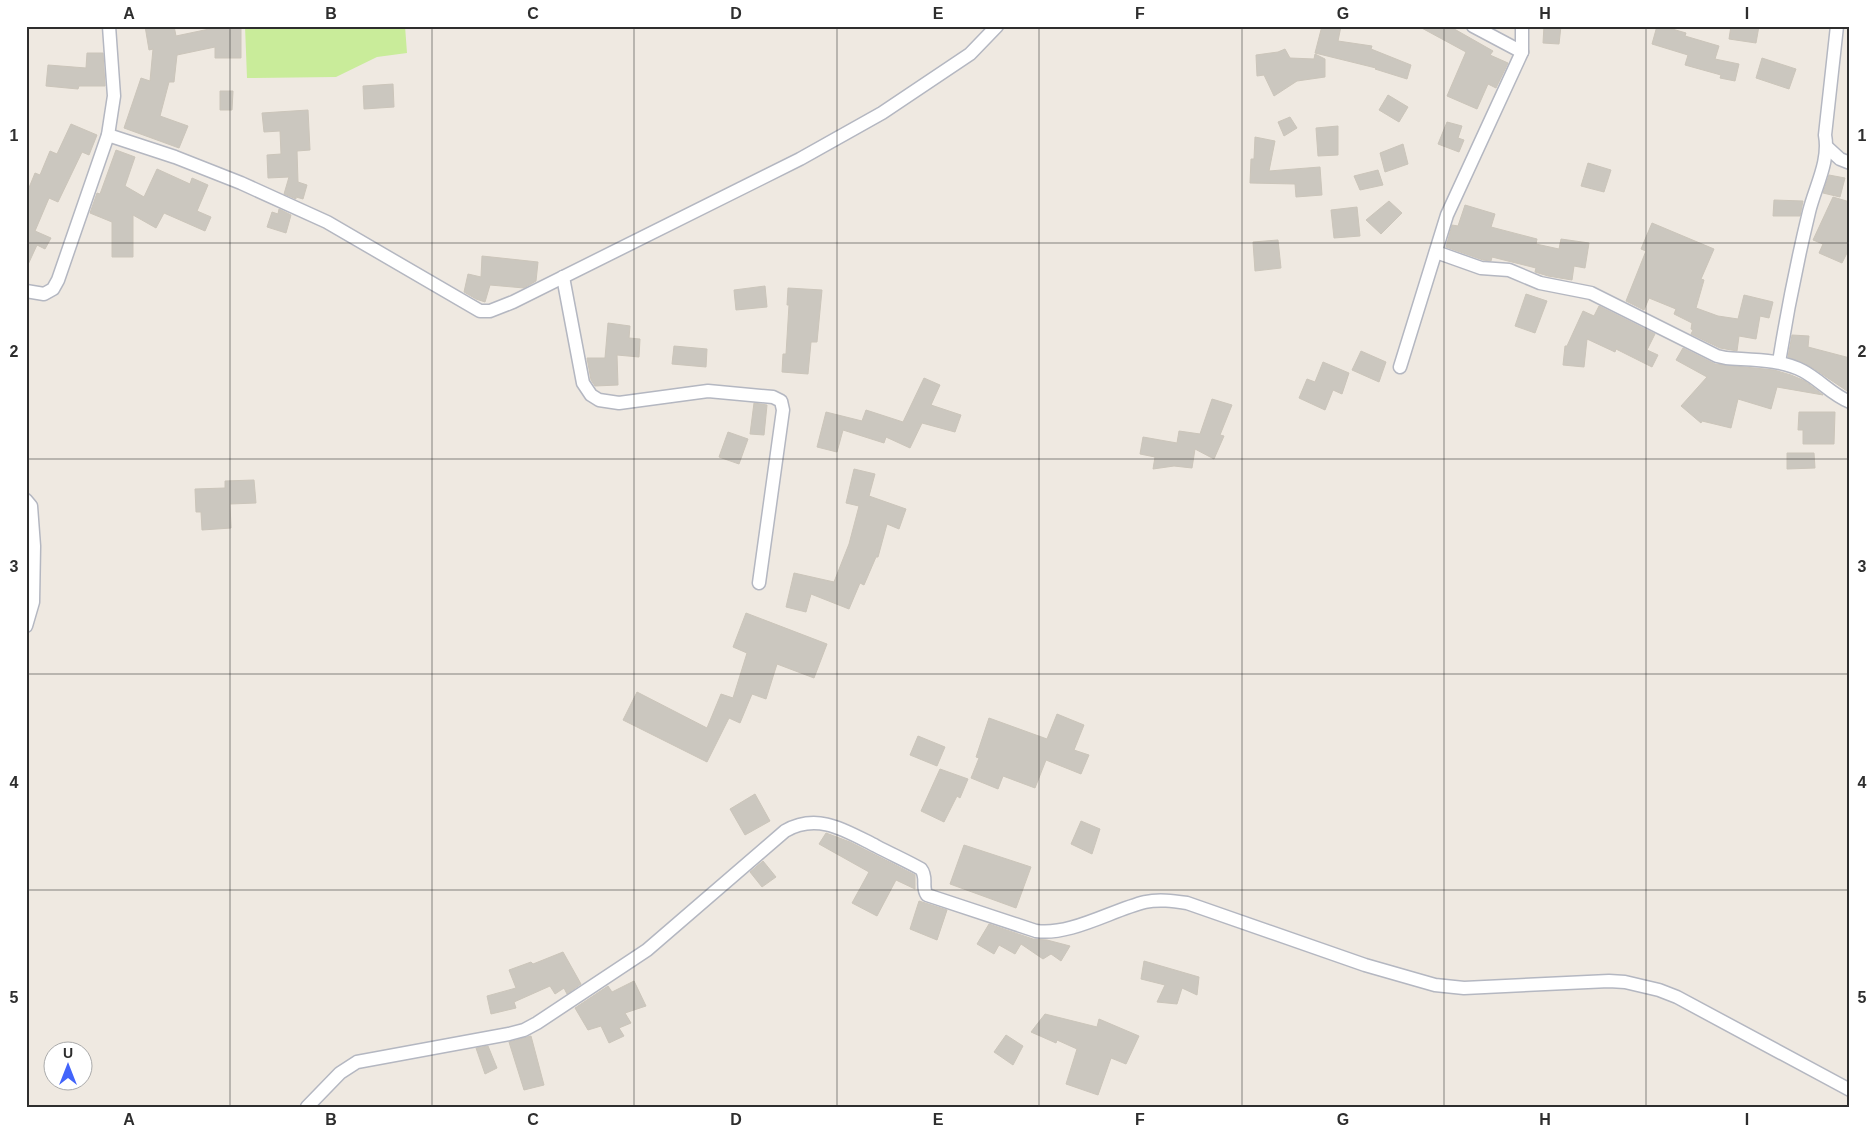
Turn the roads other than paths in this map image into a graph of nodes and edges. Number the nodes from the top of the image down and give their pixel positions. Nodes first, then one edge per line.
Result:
1 (109, 26) edge
2 (997, 26) edge
3 (1473, 26) edge
4 (1522, 26) edge
5 (1837, 26) edge
6 (1522, 52) junction
7 (108, 135) junction
8 (1828, 148) junction
9 (1850, 163) edge
10 (1436, 252) junction
11 (562, 277) junction
12 (26, 291) edge
13 (1779, 362) junction
14 (1400, 367) dead end
15 (1850, 402) edge
16 (26, 500) edge
17 (759, 582) dead end
18 (26, 626) edge
19 (1850, 1090) edge
20 (307, 1107) edge

1 - 7 street
2 - 11 street
3 - 6 street
4 - 6 street
5 - 8 street
6 - 10 street
7 - 11 street
7 - 12 street
8 - 9 street
8 - 13 street
10 - 13 street
10 - 14 street
11 - 17 street
13 - 15 street
16 - 18 street
19 - 20 street

